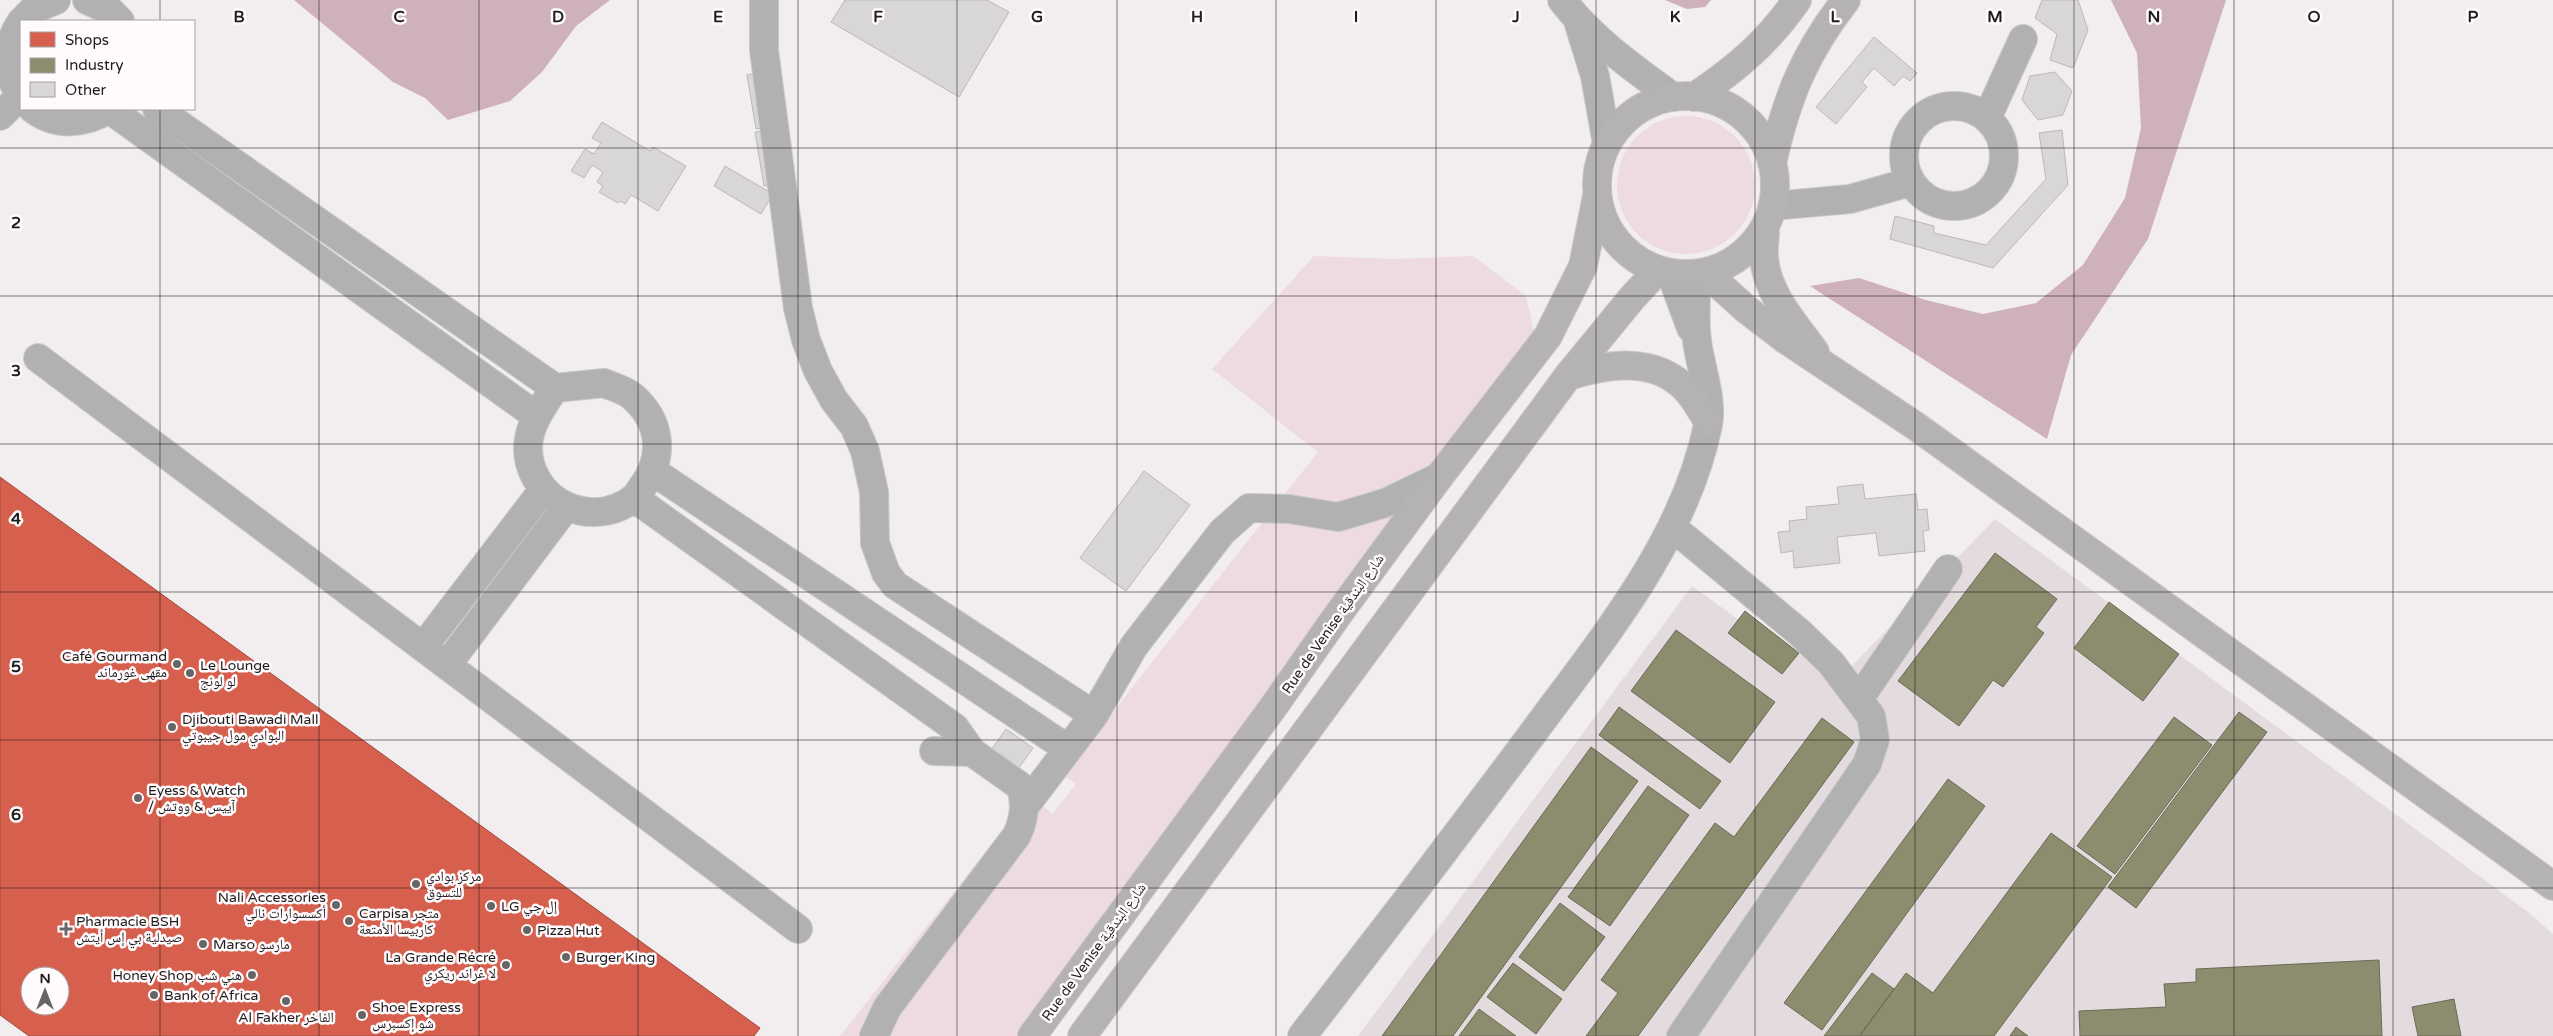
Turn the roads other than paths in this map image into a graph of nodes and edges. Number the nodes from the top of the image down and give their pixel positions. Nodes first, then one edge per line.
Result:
1 (49, 0) edge
2 (87, 0) edge
3 (764, 0) edge
4 (1797, 0) edge
5 (1846, 0) edge
6 (1570, 11) edge
7 (22, 20) edge
8 (119, 20) edge
9 (14, 28) edge
10 (2023, 39) dead end
11 (20, 94) edge
12 (1683, 97) junction
13 (20, 104) edge
14 (38, 110) edge
15 (107, 110) edge
16 (110, 110) edge
17 (158, 110) edge
18 (0, 116) edge
19 (1987, 118) junction
20 (1607, 144) junction
21 (1772, 163) junction
22 (1910, 182) junction
23 (1598, 196) junction
24 (1769, 218) junction
25 (1683, 272) junction
26 (38, 358) dead end
27 (1826, 367) junction
28 (1568, 376) junction
29 (555, 388) junction
30 (536, 415) junction
31 (1708, 421) junction
32 (654, 472) junction
33 (1439, 477) junction
34 (543, 490) junction
35 (634, 498) junction
36 (566, 507) junction
37 (1672, 527) junction
38 (1948, 569) dead end
39 (423, 647) junction
40 (447, 665) junction
41 (1859, 699) junction
42 (1094, 715) junction
43 (1068, 749) junction
44 (934, 751) dead end
45 (972, 752) junction
46 (1024, 806) junction
47 (2553, 886) edge
48 (798, 929) dead end
49 (874, 1036) edge
50 (1032, 1036) edge
51 (1082, 1036) edge
52 (1302, 1036) edge
53 (1681, 1036) edge

1 - 7 street
2 - 8 street
3 - 42 street
4 - 12 main road
5 - 21 main road
6 - 12 street
6 - 20 street
9 - 11 street
10 - 19 street
12 - 20 main road
12 - 21 main road
13 - 18 street
14 - 15 street
16 - 30 street
17 - 29 street
19 - 22 street
19 - 22 street
20 - 23 main road
21 - 24 main road
22 - 24 street
23 - 25 main road
23 - 33 main road, Rue de Venise شارع البندقية
24 - 25 main road
24 - 27 main road
25 - 27 main road
25 - 28 main road
25 - 31 street
26 - 39 street
27 - 47 main road
28 - 31 main road
28 - 51 main road
29 - 30 street
29 - 32 street
30 - 34 street
31 - 37 street
32 - 35 street
32 - 43 street
33 - 42 street
33 - 50 main road, Rue de Venise شارع البندقية
34 - 36 street
34 - 39 street
35 - 36 street
35 - 45 street
36 - 40 street
37 - 41 street
37 - 52 street
38 - 41 street
39 - 40 street
40 - 48 street
41 - 53 street
42 - 43 street
43 - 46 street
44 - 45 street
45 - 46 street
46 - 49 street

